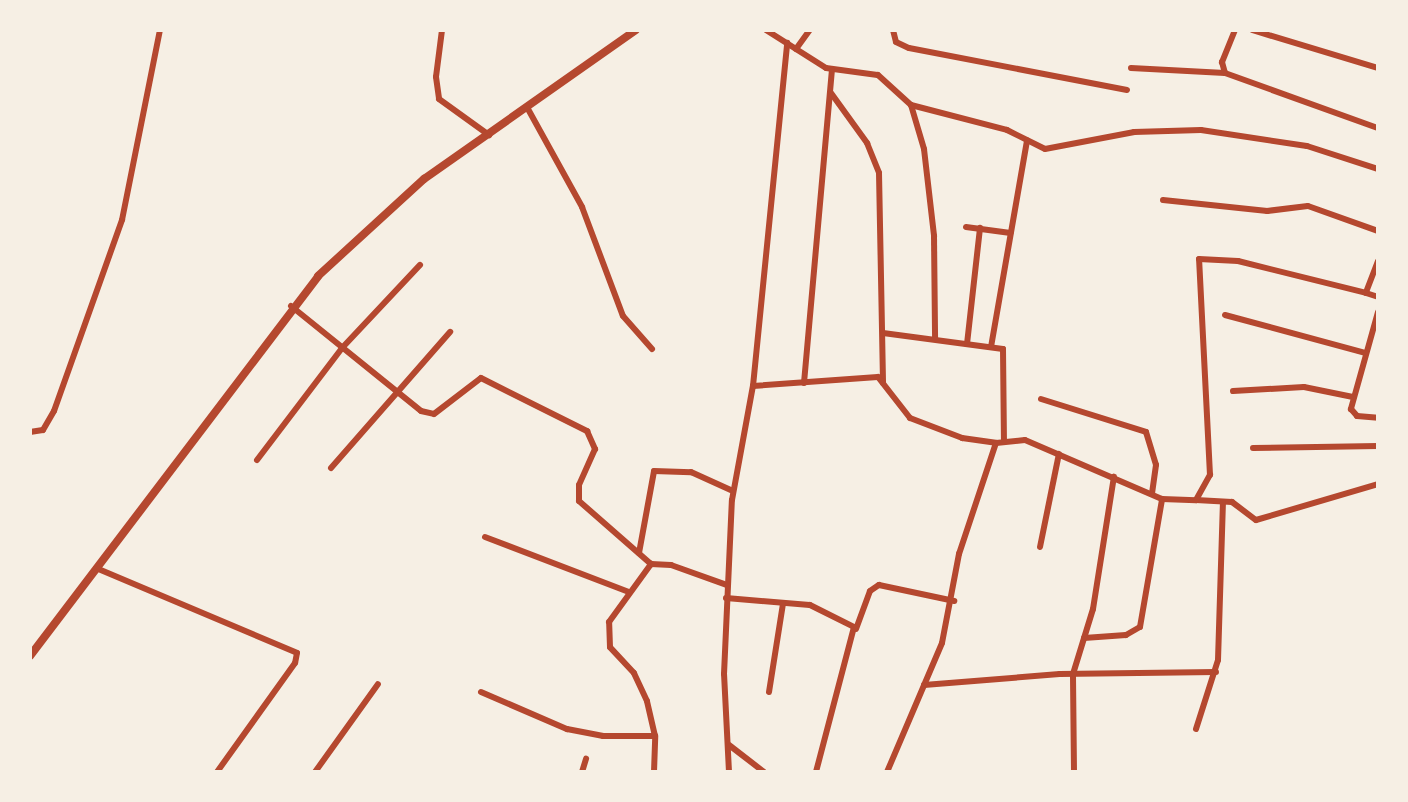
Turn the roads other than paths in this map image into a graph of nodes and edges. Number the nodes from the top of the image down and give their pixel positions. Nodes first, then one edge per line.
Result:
1 (160, 30) edge
2 (442, 30) edge
3 (636, 30) edge
4 (766, 30) edge
5 (810, 30) edge
6 (893, 30) edge
7 (1235, 30) edge
8 (1252, 30) edge
9 (787, 43) junction
10 (796, 49) junction
11 (1131, 68) dead end
12 (1378, 68) edge
13 (832, 70) junction
14 (1225, 73) junction
15 (1127, 90) dead end
16 (830, 92) junction
17 (911, 105) junction
18 (528, 109) junction
19 (1378, 128) edge
20 (489, 135) junction
21 (1027, 140) junction
22 (1378, 169) edge
23 (1163, 200) dead end
24 (966, 227) dead end
25 (980, 228) junction
26 (1378, 231) edge
27 (1011, 233) junction
28 (1378, 261) edge
29 (420, 265) dead end
30 (1366, 293) junction
31 (1378, 297) edge
32 (291, 306) junction
33 (1378, 312) edge
34 (1225, 315) dead end
35 (450, 332) dead end
36 (883, 333) junction
37 (935, 339) junction
38 (967, 344) junction
39 (991, 347) junction
40 (342, 348) junction
41 (652, 349) dead end
42 (1366, 353) junction
43 (804, 383) junction
44 (883, 383) junction
45 (753, 386) junction
46 (1233, 391) dead end
47 (396, 392) junction
48 (1353, 397) junction
49 (1041, 399) dead end
50 (1378, 418) edge
51 (30, 432) edge
52 (1000, 441) junction
53 (1378, 446) edge
54 (1253, 448) dead end
55 (1059, 454) junction
56 (257, 460) dead end
57 (331, 468) dead end
58 (1114, 477) junction
59 (1378, 484) edge
60 (733, 491) junction
61 (1152, 494) junction
62 (1162, 499) junction
63 (1196, 500) junction
64 (1223, 502) junction
65 (485, 537) dead end
66 (1040, 547) dead end
67 (639, 553) junction
68 (651, 564) junction
69 (96, 568) junction
70 (727, 585) junction
71 (629, 592) junction
72 (726, 598) junction
73 (954, 601) junction
74 (783, 604) junction
75 (856, 631) junction
76 (1084, 638) junction
77 (30, 656) edge
78 (1216, 672) junction
79 (1073, 674) junction
80 (378, 684) dead end
81 (924, 685) junction
82 (481, 692) dead end
83 (769, 692) dead end
84 (1196, 729) dead end
85 (655, 736) junction
86 (728, 745) junction
87 (586, 759) dead end
88 (217, 772) edge
89 (315, 772) edge
90 (582, 772) edge
91 (654, 772) edge
92 (729, 772) edge
93 (764, 772) edge
94 (816, 772) edge
95 (887, 772) edge
96 (1074, 772) edge

1 - 51 street
2 - 20 street
3 - 18 main road
4 - 9 street
5 - 10 street
6 - 15 street
7 - 14 street
8 - 12 street
9 - 10 street
9 - 45 street
10 - 13 street
11 - 14 street
13 - 16 street
13 - 17 street
14 - 19 street
16 - 36 street
16 - 43 street
17 - 21 street
17 - 37 street
18 - 20 main road
18 - 41 street
20 - 32 main road
21 - 22 street
21 - 27 street
23 - 26 street
24 - 25 street
25 - 27 street
25 - 38 street
27 - 39 street
28 - 30 street
29 - 40 street
30 - 31 street
30 - 63 street
32 - 40 street
32 - 69 main road
33 - 42 street
34 - 42 street
35 - 47 street
36 - 37 street
36 - 44 street
37 - 38 street
38 - 39 street
39 - 52 street
40 - 47 street
40 - 56 street
42 - 48 street
43 - 44 street
43 - 45 street
44 - 52 street
45 - 60 street
46 - 48 street
47 - 57 street
47 - 67 street
48 - 50 street
49 - 61 street
52 - 55 street
52 - 73 street
53 - 54 street
55 - 58 street
55 - 66 street
58 - 61 street
58 - 76 street
59 - 64 street
60 - 67 street
60 - 70 street
61 - 62 street
62 - 63 street
62 - 76 street
63 - 64 street
64 - 78 street
65 - 71 street
67 - 68 street
68 - 70 street
68 - 71 street
69 - 77 main road
69 - 88 street
70 - 72 street
71 - 85 street
72 - 74 street
72 - 86 street
73 - 75 street
73 - 81 street
74 - 75 street
74 - 83 street
75 - 94 street
76 - 79 street
78 - 79 street
78 - 84 street
79 - 81 street
79 - 96 street
80 - 89 street
81 - 95 street
82 - 85 street
85 - 91 street
86 - 92 street
86 - 93 street
87 - 90 street

